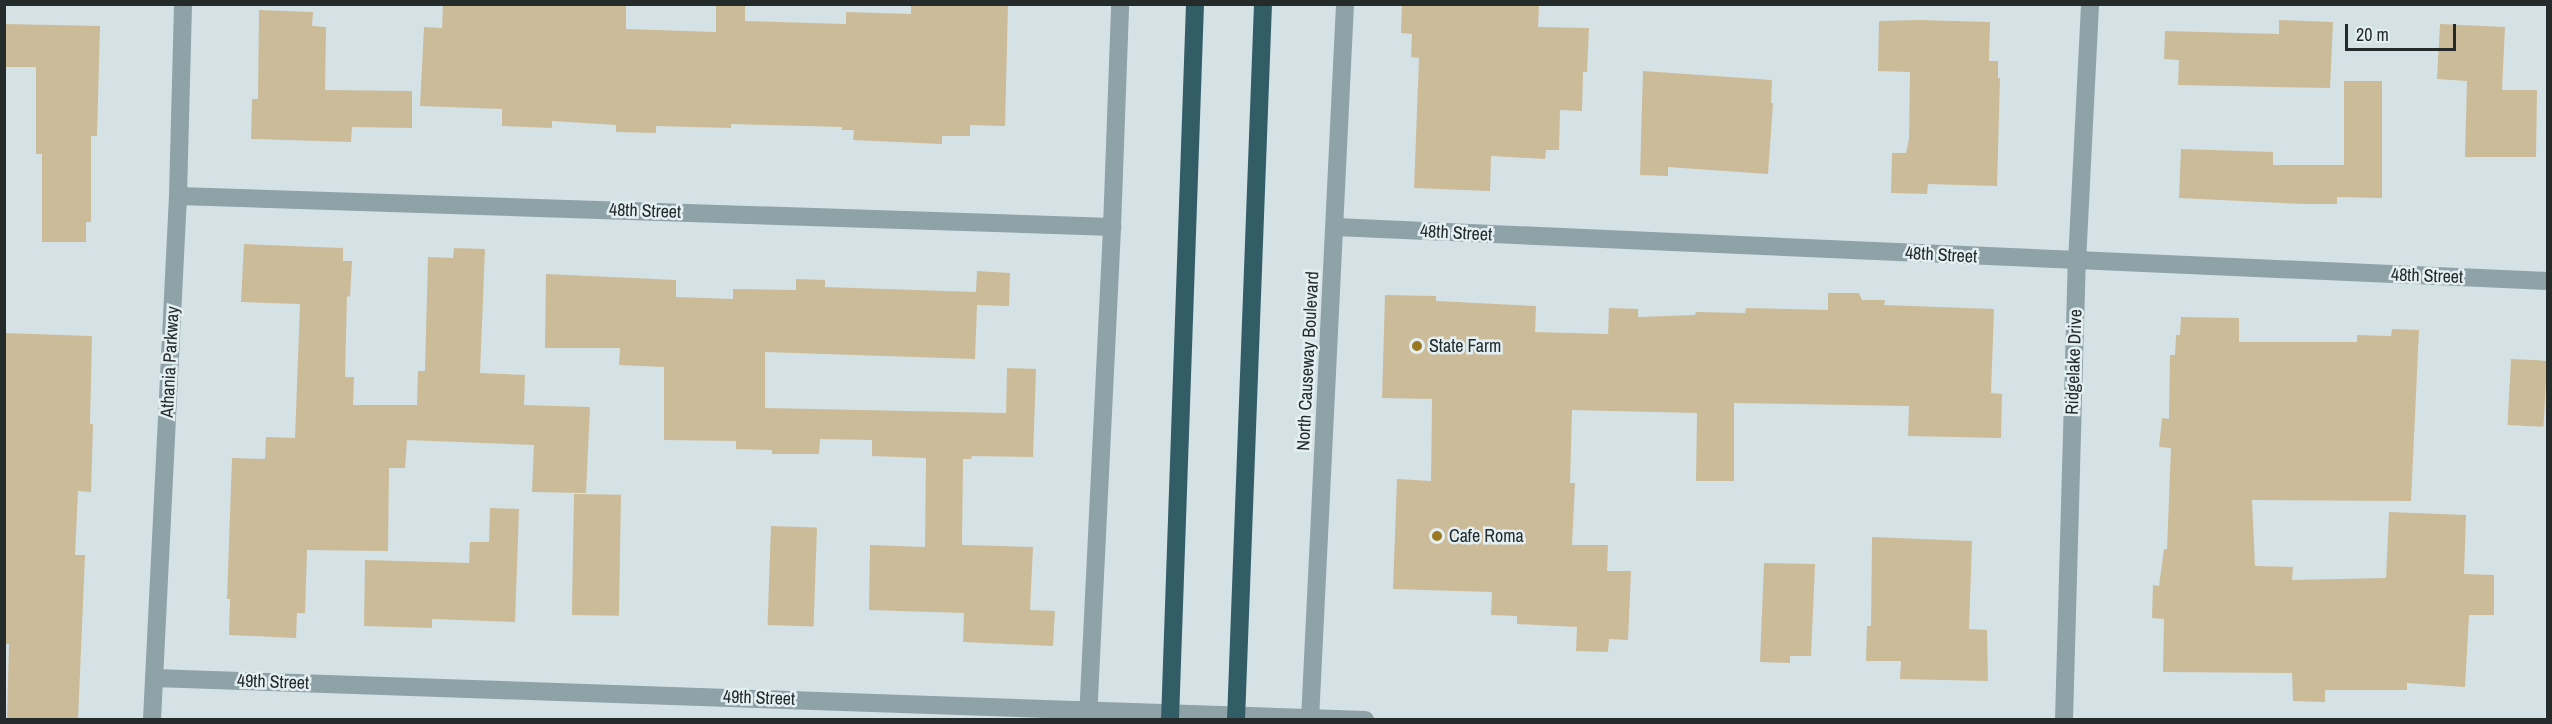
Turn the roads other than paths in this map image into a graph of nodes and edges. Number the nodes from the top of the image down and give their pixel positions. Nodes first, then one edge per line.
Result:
1 (183, 4) edge
2 (1120, 4) edge
3 (1195, 4) edge
4 (1263, 4) edge
5 (1345, 4) edge
6 (2090, 4) edge
7 (178, 196) junction
8 (1112, 227) junction
9 (1336, 227) junction
10 (2077, 262) junction
11 (2547, 281) edge
12 (154, 678) junction
13 (1088, 714) edge
14 (1170, 717) edge
15 (1237, 718) edge
16 (1310, 718) edge
17 (152, 720) edge
18 (1365, 720) edge
19 (2064, 720) edge

1 - 7 street, Athania Parkway
2 - 8 street
3 - 14 highway
4 - 15 highway
5 - 9 street, North Causeway Boulevard
6 - 10 street, Ridgelake Drive
7 - 8 street, 48th Street
7 - 12 street, Athania Parkway
8 - 13 street
9 - 10 street, 48th Street
9 - 16 street, North Causeway Boulevard
10 - 11 street, 48th Street
10 - 19 street, Ridgelake Drive
12 - 13 street, 49th Street
12 - 17 street, Athania Parkway
13 - 14 street, 49th Street
14 - 15 street, 49th Street
15 - 16 street, 49th Street
16 - 18 street, 49th Street

